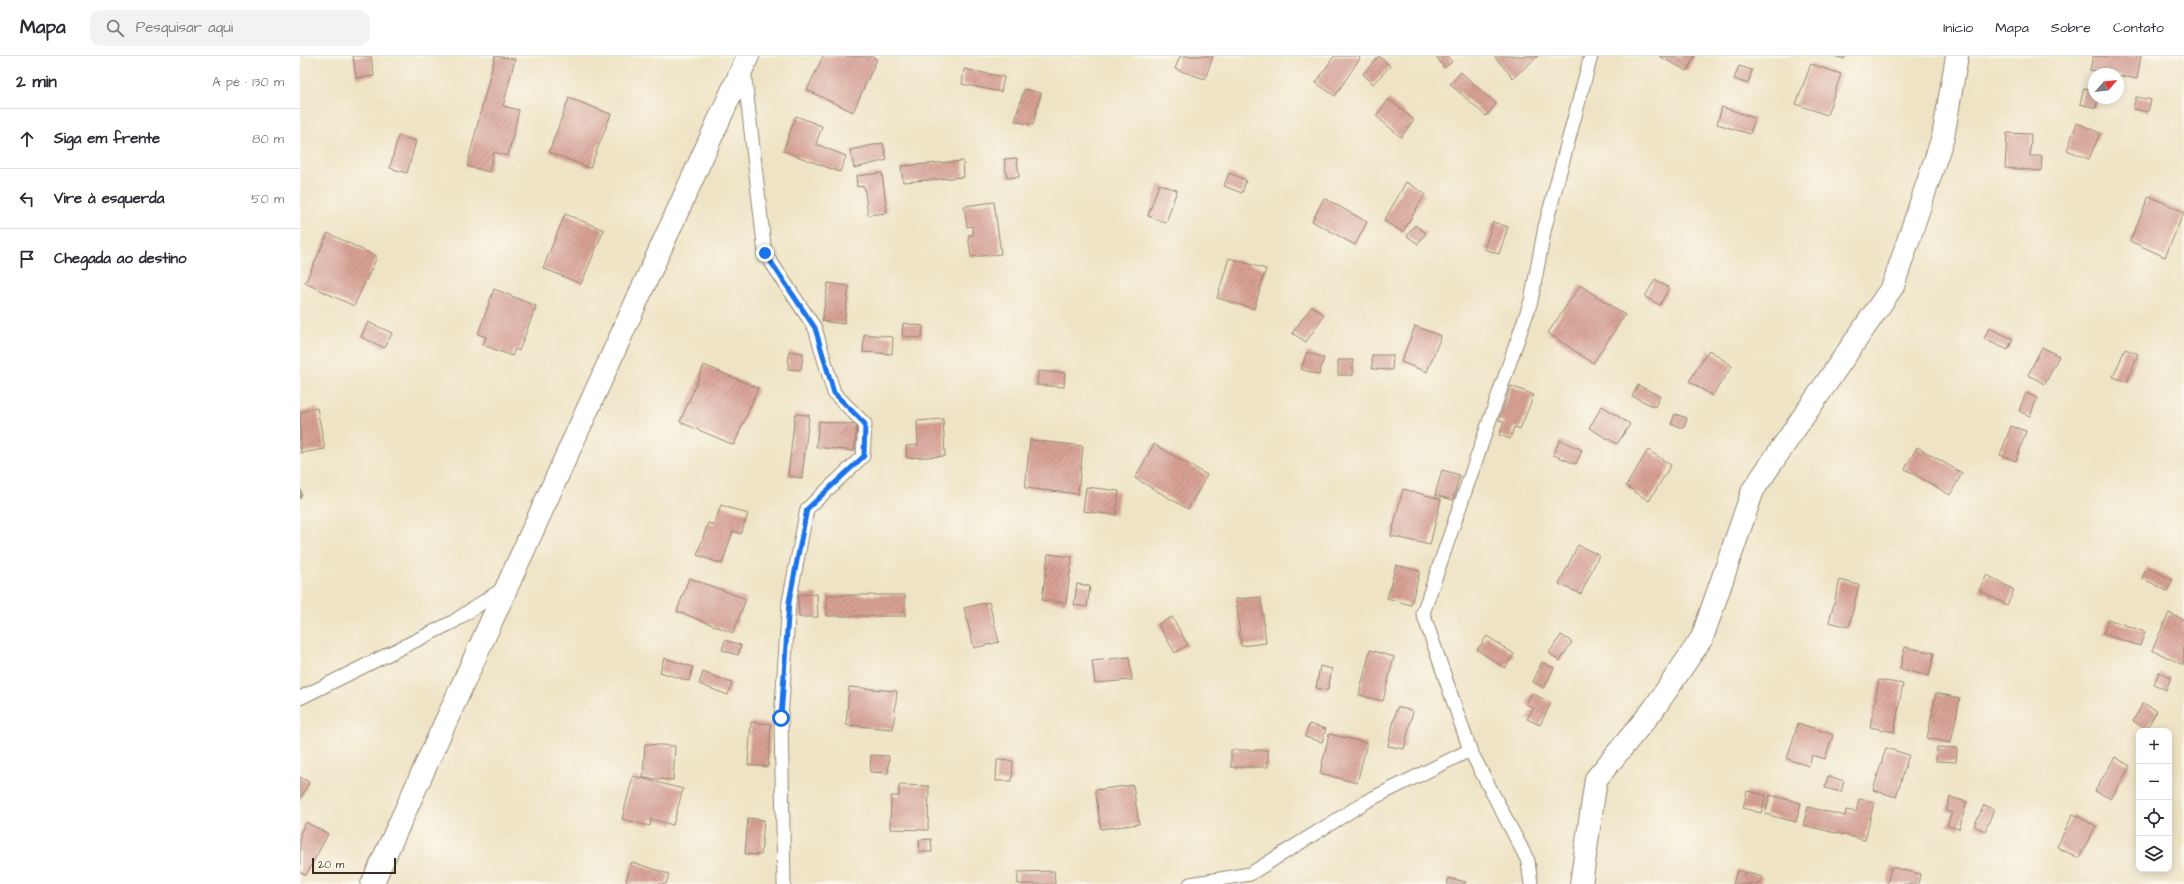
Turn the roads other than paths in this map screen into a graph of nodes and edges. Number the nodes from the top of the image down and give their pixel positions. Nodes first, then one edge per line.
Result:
1 (1592, 56) edge
2 (1957, 56) edge
3 (745, 61) edge
4 (506, 587) junction
5 (300, 698) edge
6 (1470, 750) junction
7 (372, 884) edge
8 (784, 884) edge
9 (1190, 884) edge
10 (1531, 884) edge
11 (1581, 884) edge

1 - 6 lane
2 - 11 street
3 - 4 street
3 - 8 lane
4 - 5 lane
4 - 7 street
6 - 9 lane
6 - 10 lane

